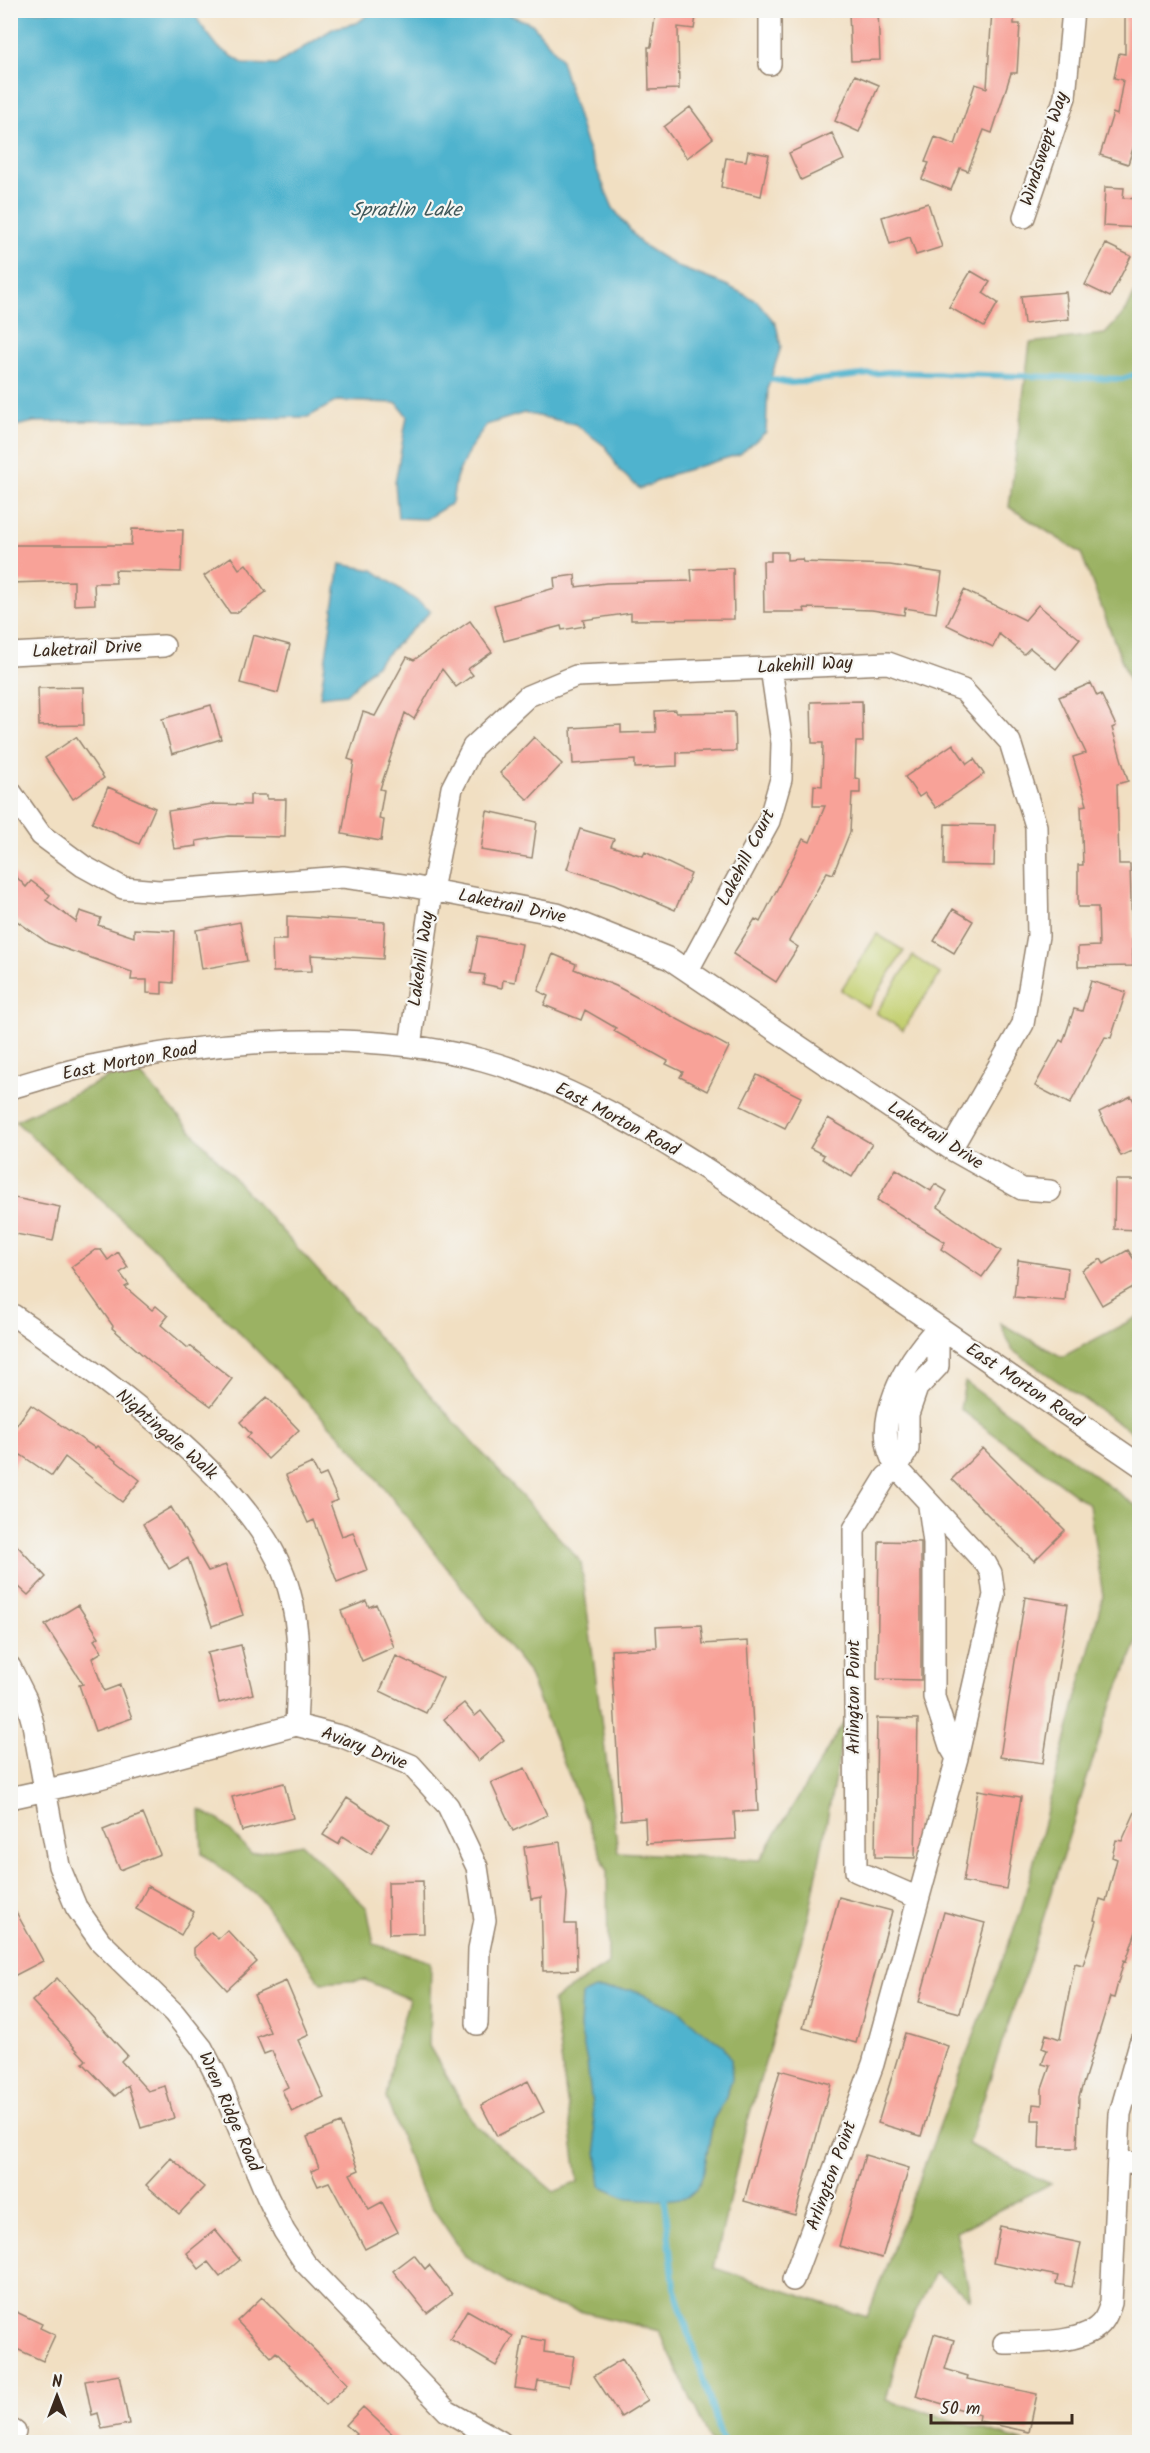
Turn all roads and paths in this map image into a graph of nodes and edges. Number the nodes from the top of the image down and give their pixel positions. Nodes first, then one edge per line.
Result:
1 (770, 10) edge
2 (1073, 10) edge
3 (770, 64) dead end
4 (1024, 217) dead end
5 (164, 646) dead end
6 (10, 654) edge
7 (771, 668) junction
8 (10, 791) edge
9 (432, 890) junction
10 (688, 970) junction
11 (410, 1046) junction
12 (10, 1088) edge
13 (951, 1149) junction
14 (1050, 1191) dead end
15 (13, 1315) dead end
16 (939, 1327) junction
17 (1140, 1465) edge
18 (897, 1468) junction
19 (929, 1506) junction
20 (10, 1667) edge
21 (296, 1725) junction
22 (957, 1758) junction
23 (45, 1792) junction
24 (10, 1798) edge
25 (918, 1898) junction
26 (477, 2024) dead end
27 (1140, 2043) edge
28 (1118, 2161) junction
29 (1140, 2163) edge
30 (793, 2280) dead end
31 (1004, 2343) dead end
32 (501, 2442) edge

1 - 3 street
2 - 4 street, Windswept Way
5 - 6 street, Laketrail Drive
7 - 9 street, Lakehill Way
7 - 10 street, Lakehill Court
7 - 13 street, Lakehill Way
8 - 9 street, Laketrail Drive
9 - 10 street, Laketrail Drive
9 - 11 street, Lakehill Way
10 - 13 street, Laketrail Drive
11 - 12 street, East Morton Road
11 - 16 street, East Morton Road
13 - 14 street, Laketrail Drive
15 - 21 street, Nightingale Walk
16 - 17 street, East Morton Road
16 - 18 street, Arlington Point
18 - 19 street, Arlington Point
18 - 25 street, Arlington Point
19 - 22 street
19 - 22 street, Arlington Point
20 - 23 street, Wren Ridge Road
21 - 23 street, Aviary Drive
21 - 26 street, Aviary Drive
22 - 25 street, Arlington Point
23 - 24 street, Aviary Drive
23 - 32 street, Wren Ridge Road
25 - 30 street, Arlington Point
27 - 28 street
28 - 29 street
28 - 31 street

